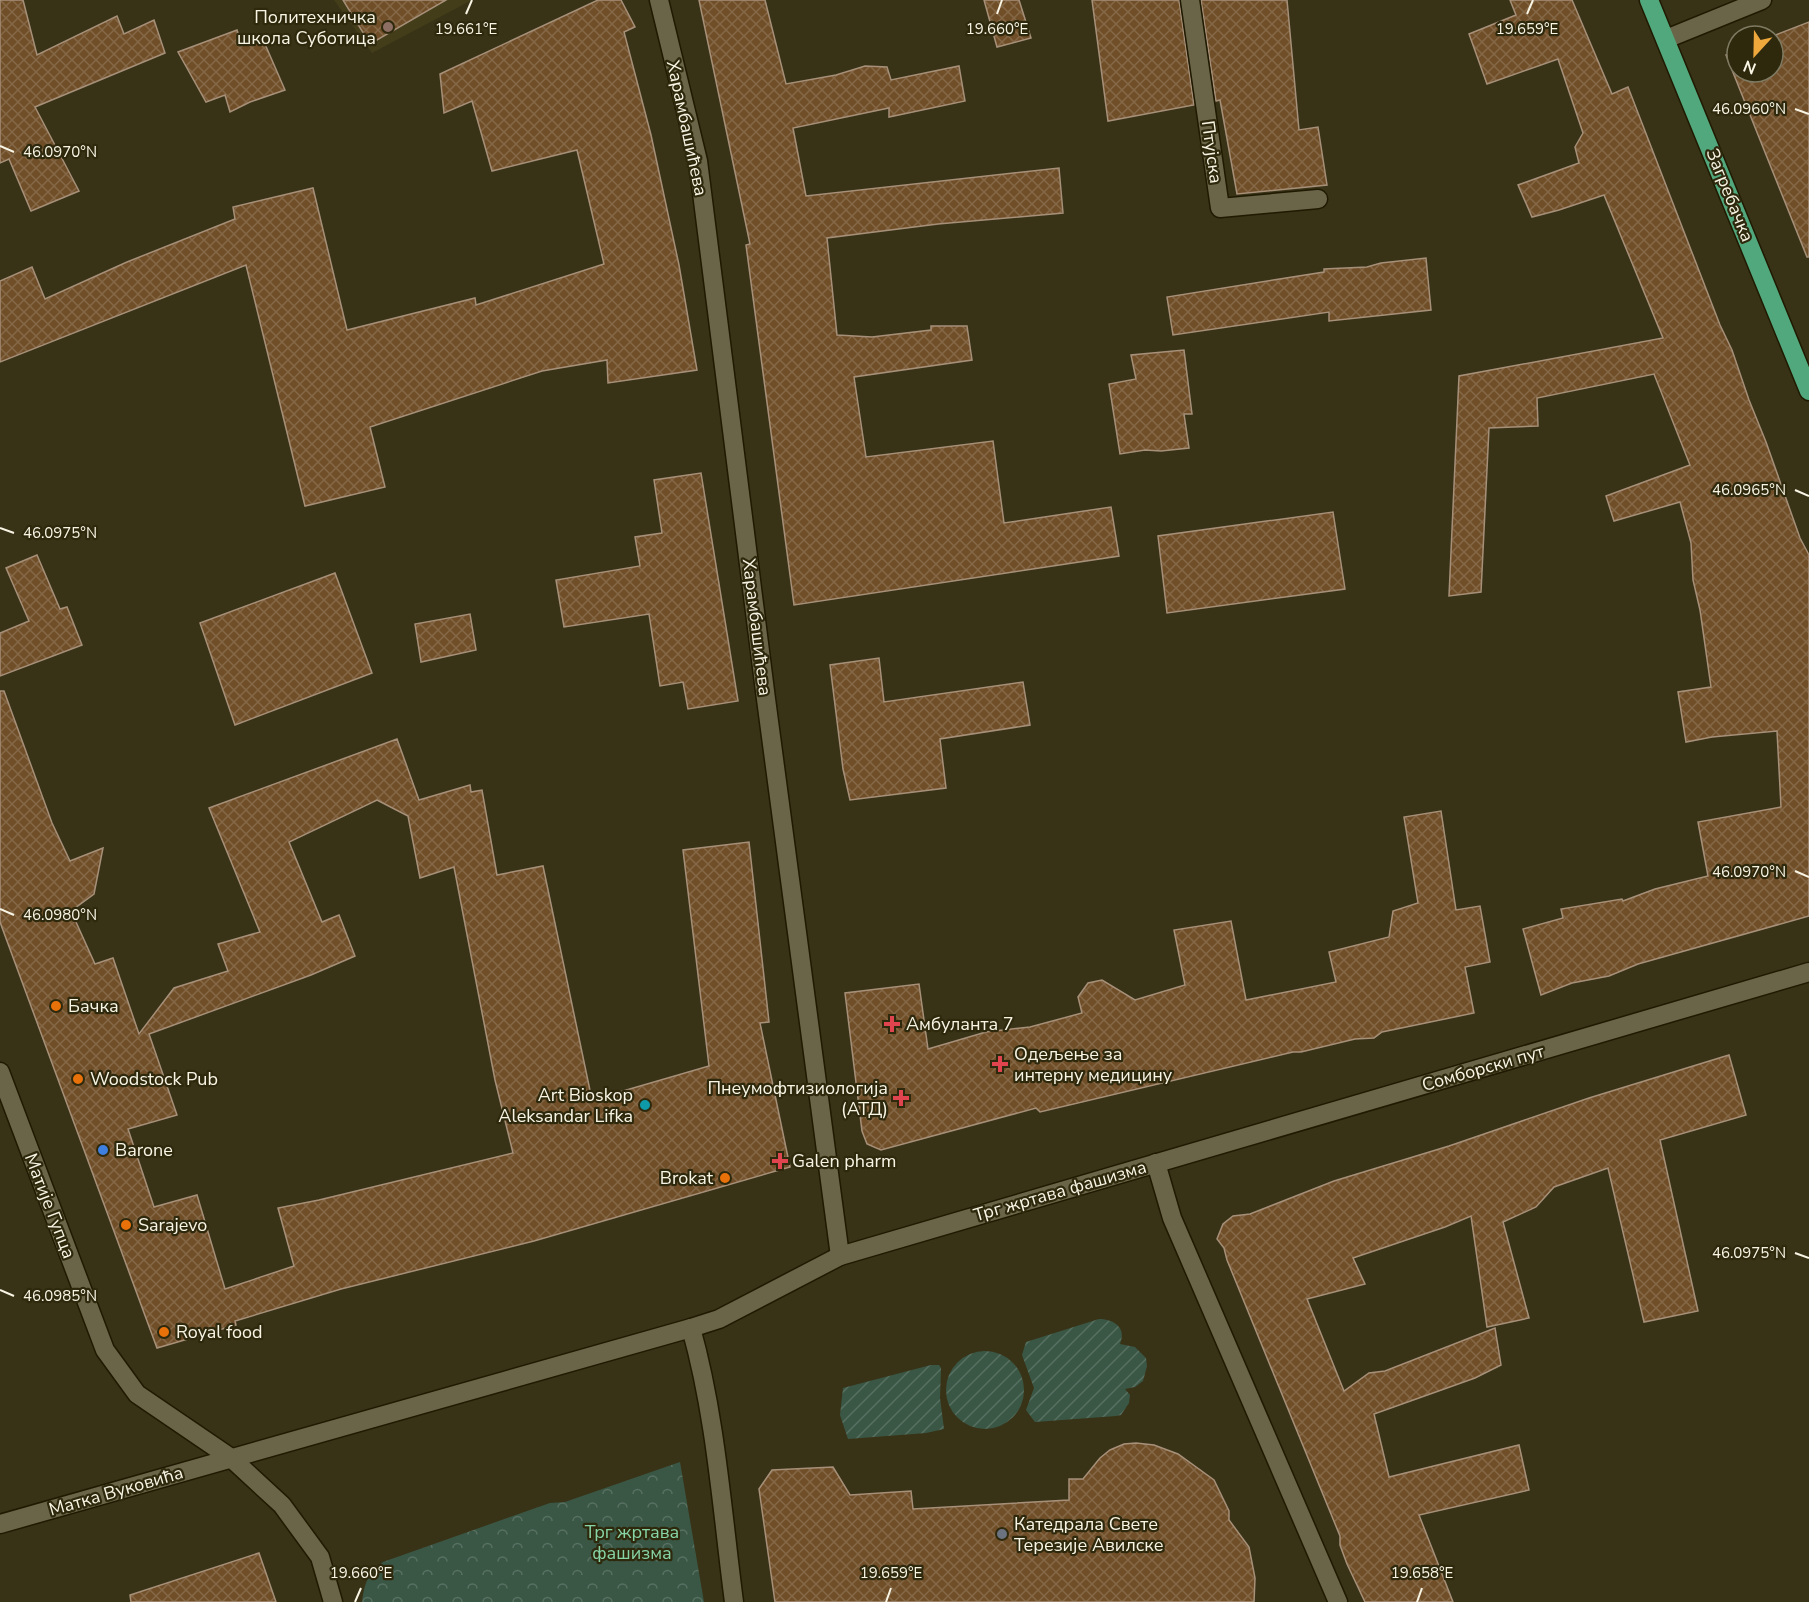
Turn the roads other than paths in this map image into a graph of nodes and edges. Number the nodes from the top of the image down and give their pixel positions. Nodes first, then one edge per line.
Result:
1 (659, 0) edge
2 (1190, 0) edge
3 (1649, 0) edge
4 (1762, 0) edge
5 (1666, 39) junction
6 (1317, 199) dead end
7 (1809, 391) edge
8 (1809, 972) edge
9 (0, 1072) edge
10 (1156, 1163) junction
11 (840, 1256) junction
12 (692, 1328) junction
13 (231, 1458) junction
14 (0, 1524) edge
15 (333, 1602) edge
16 (734, 1602) edge
17 (1338, 1602) edge

1 - 11 street, Харамбашићева
2 - 6 street, Птујска
3 - 5 main road, Загребачка
4 - 5 street
5 - 7 main road, Загребачка
8 - 10 street, Сомборски пут
9 - 13 street, Матије Гупца
10 - 11 street, Трг жртава фашизма
10 - 17 street, Трг жртава фашизма
11 - 12 street, Трг жртава фашизма
12 - 13 street, Трг жртава фашизма
12 - 16 street
13 - 14 street, Матка Вуковића
13 - 15 street

